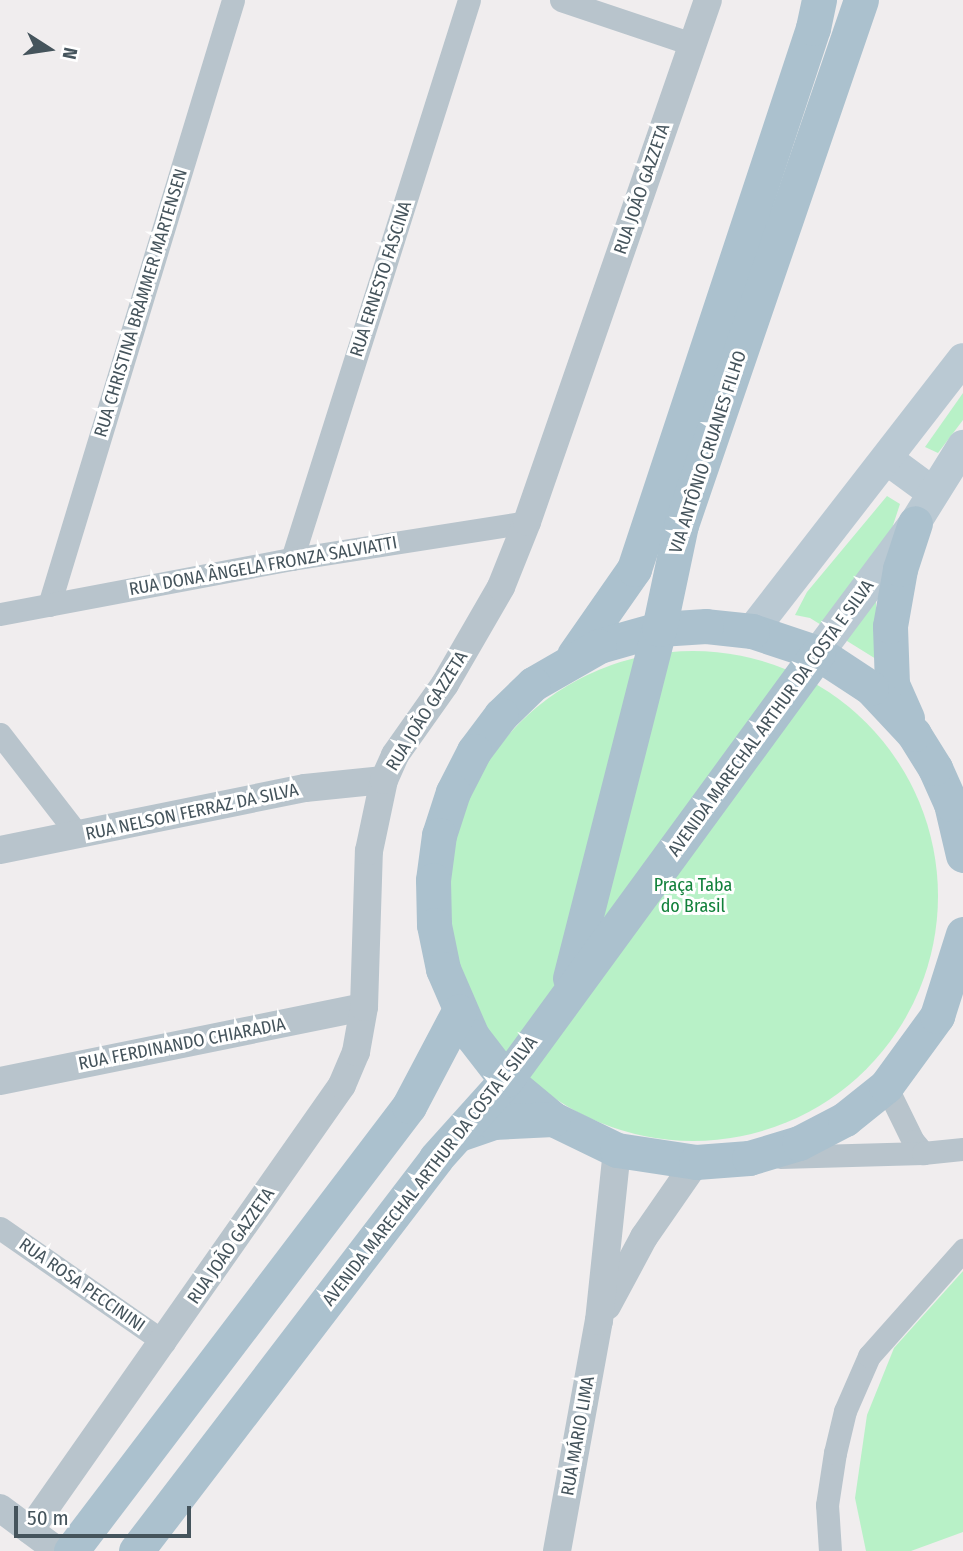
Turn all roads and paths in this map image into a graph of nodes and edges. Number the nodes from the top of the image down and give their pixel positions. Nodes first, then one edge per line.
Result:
1 (233, 0) edge
2 (469, 0) edge
3 (561, 0) edge
4 (708, 0) edge
5 (819, 0) edge
6 (861, 0) edge
7 (692, 44) junction
8 (963, 359) edge
9 (963, 446) edge
10 (887, 459) junction
11 (932, 492) junction
12 (527, 522) junction
13 (915, 523) junction
14 (292, 559) junction
15 (672, 565) junction
16 (49, 605) junction
17 (0, 614) edge
18 (706, 626) junction
19 (659, 629) junction
20 (752, 631) junction
21 (818, 653) junction
22 (571, 659) junction
23 (0, 734) edge
24 (914, 734) junction
25 (384, 780) junction
26 (957, 805) edge
27 (78, 835) junction
28 (0, 850) edge
29 (963, 855) edge
30 (963, 934) edge
31 (566, 995) junction
32 (364, 1007) junction
33 (459, 1011) junction
34 (506, 1080) junction
35 (0, 1081) edge
36 (886, 1086) junction
37 (553, 1119) junction
38 (459, 1134) junction
39 (963, 1149) edge
40 (617, 1150) junction
41 (923, 1153) junction
42 (749, 1158) junction
43 (696, 1163) junction
44 (0, 1227) edge
45 (963, 1250) edge
46 (599, 1321) junction
47 (164, 1342) junction
48 (0, 1508) edge
49 (30, 1530) junction
50 (58, 1551) edge
51 (71, 1551) edge
52 (136, 1551) edge
53 (557, 1551) edge
54 (830, 1551) edge

1 - 16 street, RUA CHRISTINA BRAMMER MARTENSEN
2 - 14 street, RUA ERNESTO FASCINA
3 - 7 street
4 - 7 street, RUA JOÃO GAZZETA
5 - 22 main road, VIA ANTÔNIO CRUANES FILHO
6 - 15 main road, VIA ANTÔNIO CRUANES FILHO
7 - 12 street, RUA JOÃO GAZZETA
8 - 10 main road
9 - 11 main road, AVENIDA MARECHAL ARTHUR DA COSTA E SILVA
10 - 11 main road
10 - 20 main road
11 - 13 main road, AVENIDA MARECHAL ARTHUR DA COSTA E SILVA
12 - 14 street, RUA DONA ÂNGELA FRONZA SALVIATTI
12 - 25 street, RUA JOÃO GAZZETA
13 - 21 main road, AVENIDA MARECHAL ARTHUR DA COSTA E SILVA
13 - 24 main road
14 - 16 street, RUA DONA ÂNGELA FRONZA SALVIATTI
15 - 18 main road
15 - 19 main road, VIA ANTÔNIO CRUANES FILHO
16 - 17 street, RUA DONA ÂNGELA FRONZA SALVIATTI
18 - 19 main road
18 - 20 main road
19 - 22 main road
19 - 31 main road, VIA ANTÔNIO CRUANES FILHO
20 - 21 main road
21 - 24 main road
21 - 31 main road, AVENIDA MARECHAL ARTHUR DA COSTA E SILVA
22 - 33 main road
23 - 27 street
24 - 26 main road
25 - 27 street, RUA NELSON FERRAZ DA SILVA
25 - 32 street, RUA JOÃO GAZZETA
26 - 29 main road
27 - 28 street, RUA NELSON FERRAZ DA SILVA
30 - 36 main road
31 - 34 main road, AVENIDA MARECHAL ARTHUR DA COSTA E SILVA
32 - 35 street, RUA FERDINANDO CHIARADIA
32 - 47 street, RUA JOÃO GAZZETA
33 - 34 main road
33 - 51 main road
34 - 37 main road
34 - 38 main road, AVENIDA MARECHAL ARTHUR DA COSTA E SILVA
36 - 41 street
36 - 42 main road
37 - 38 main road
37 - 40 main road
38 - 52 main road, AVENIDA MARECHAL ARTHUR DA COSTA E SILVA
39 - 41 street
40 - 43 main road
40 - 46 street, RUA MÁRIO LIMA
41 - 42 street
42 - 43 main road
43 - 46 street, RUA MÁRIO LIMA
44 - 47 street, RUA ROSA PECCININI
45 - 54 street
46 - 53 street, RUA MÁRIO LIMA
47 - 49 street, RUA JOÃO GAZZETA
48 - 49 street
49 - 50 street

